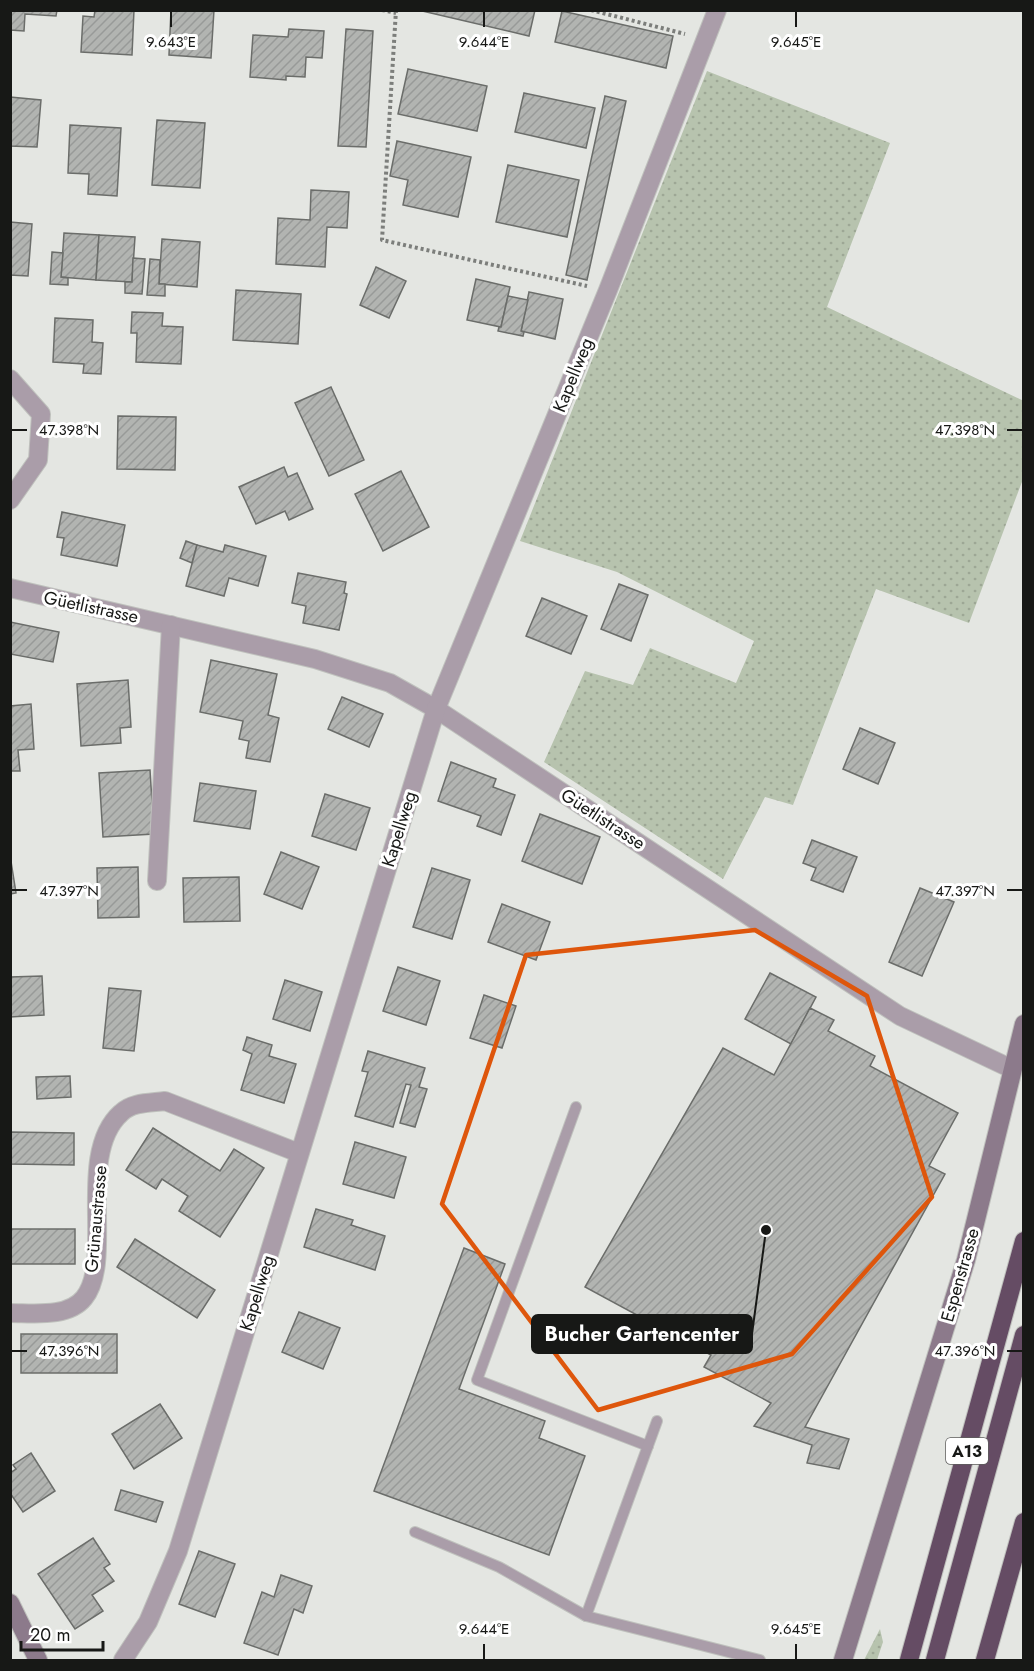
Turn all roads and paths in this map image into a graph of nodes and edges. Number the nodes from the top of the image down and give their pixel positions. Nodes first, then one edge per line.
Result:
1 (382, 10) edge
2 (591, 10) edge
3 (717, 10) edge
4 (396, 12) edge
5 (706, 39) junction
6 (608, 290) junction
7 (10, 379) edge
8 (10, 500) edge
9 (10, 588) edge
10 (171, 625) junction
11 (436, 708) junction
12 (157, 881) dead end
13 (1023, 1024) edge
14 (1012, 1069) junction
15 (576, 1107) dead end
16 (299, 1153) junction
17 (1023, 1241) edge
18 (10, 1313) edge
19 (1023, 1335) edge
20 (657, 1421) dead end
21 (648, 1446) junction
22 (1023, 1522) edge
23 (415, 1532) dead end
24 (10, 1603) edge
25 (586, 1616) junction
26 (38, 1660) edge
27 (123, 1660) edge
28 (760, 1660) edge
29 (843, 1660) edge
30 (909, 1660) edge
31 (935, 1660) edge
32 (985, 1660) edge

1 - 4 path
2 - 5 path
3 - 5 street, Kapellweg
4 - 6 path
5 - 6 street, Kapellweg
6 - 11 street, Kapellweg
7 - 8 street
9 - 10 street, Güetlistrasse
10 - 11 street, Güetlistrasse
10 - 12 street
11 - 14 street, Güetlistrasse
11 - 16 street, Kapellweg
13 - 14 street, Espenstrasse
14 - 29 street, Espenstrasse
15 - 21 lane
16 - 18 street, Grünaustrasse
16 - 27 street, Kapellweg
17 - 30 highway, A13
19 - 31 highway, A13
20 - 21 lane
21 - 25 lane
22 - 32 highway
23 - 25 lane
24 - 26 street
25 - 28 lane

